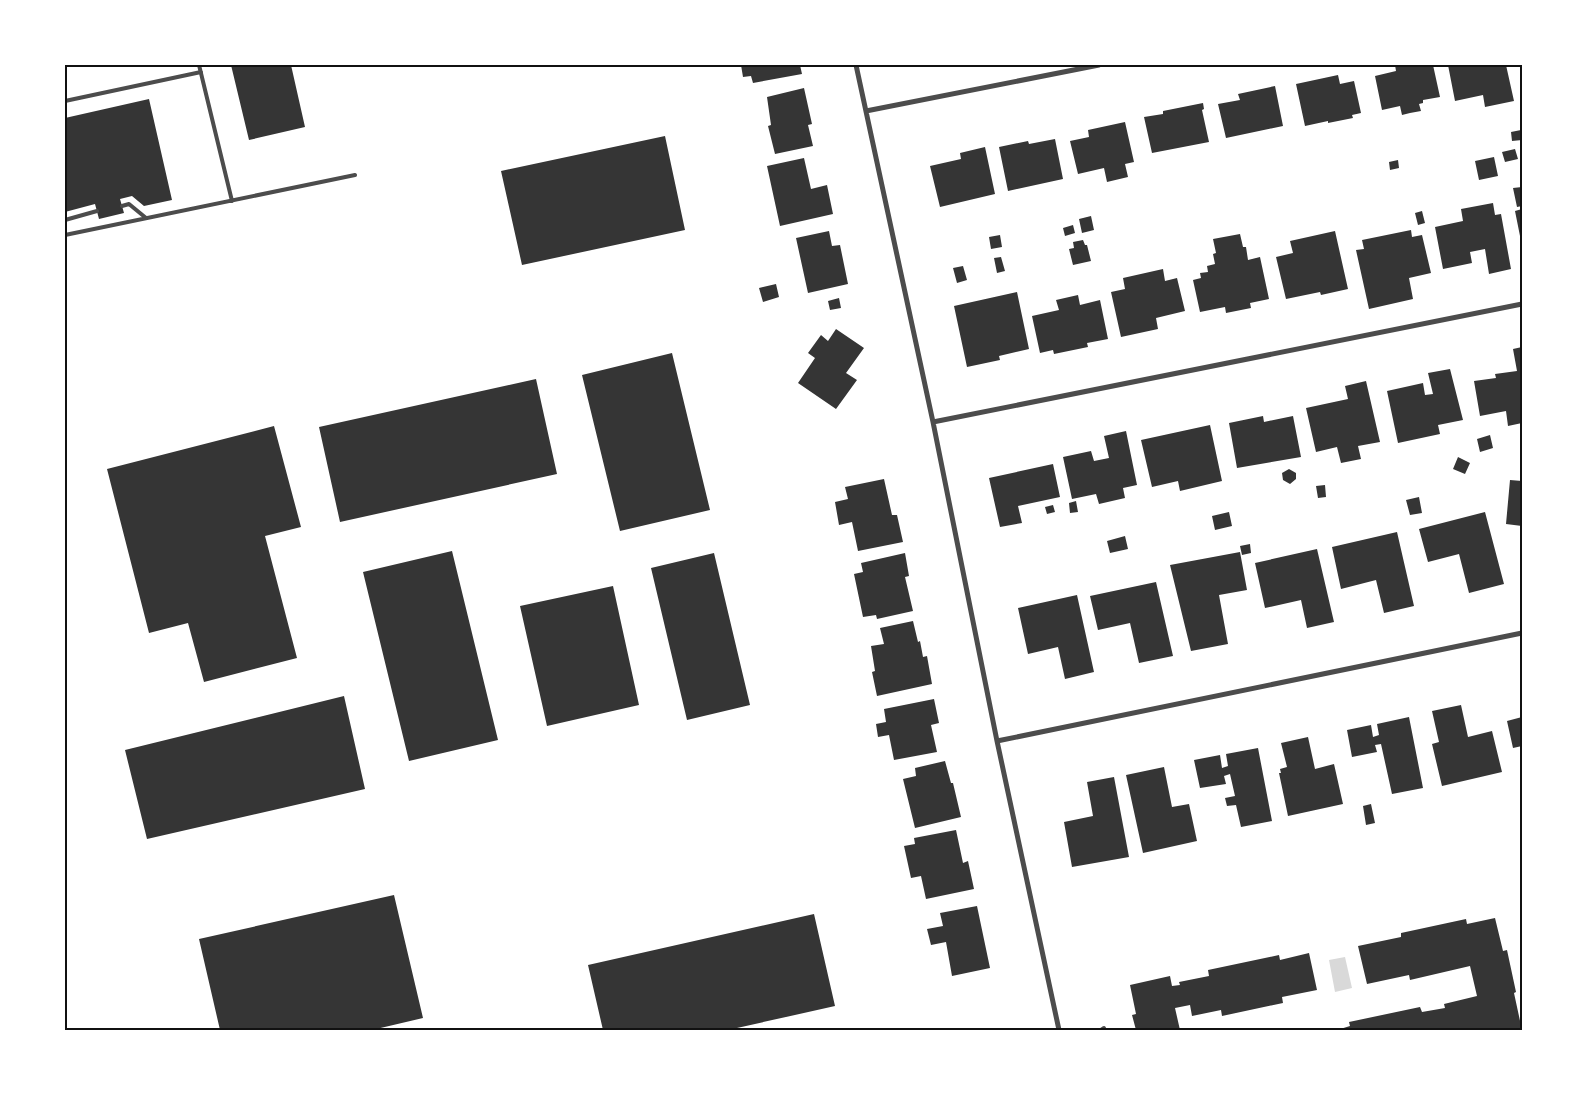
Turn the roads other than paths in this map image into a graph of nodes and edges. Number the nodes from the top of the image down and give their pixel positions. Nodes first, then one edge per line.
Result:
1 (199, 65) edge
2 (856, 65) edge
3 (1099, 65) edge
4 (201, 72) junction
5 (65, 101) edge
6 (866, 111) junction
7 (356, 175) dead end
8 (232, 201) junction
9 (122, 206) dead end
10 (97, 211) dead end
11 (146, 218) junction
12 (65, 220) edge
13 (65, 235) edge
14 (1522, 304) edge
15 (933, 422) junction
16 (1522, 633) edge
17 (997, 741) junction
18 (1059, 1030) edge

1 - 4 lane
2 - 6 street
3 - 6 street
4 - 5 lane
4 - 8 lane
6 - 15 street
7 - 8 lane
8 - 11 lane
9 - 11 lane
10 - 12 lane
11 - 13 lane
14 - 15 street
15 - 17 street
16 - 17 street
17 - 18 street

